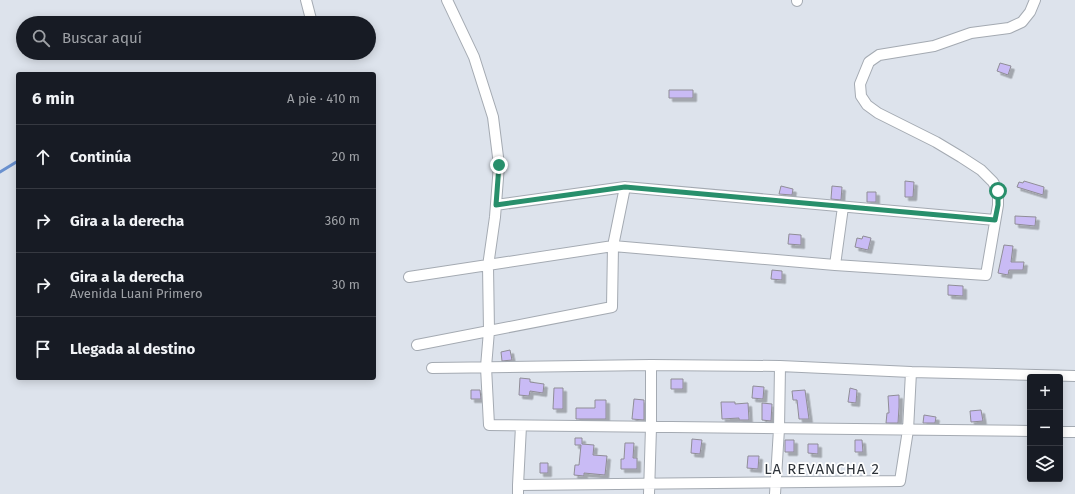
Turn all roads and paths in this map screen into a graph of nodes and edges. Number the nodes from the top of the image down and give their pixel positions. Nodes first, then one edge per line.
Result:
1 (306, 0) edge
2 (448, 0) edge
3 (1035, 0) edge
4 (310, 16) edge
5 (625, 187) junction
6 (496, 205) junction
7 (843, 207) junction
8 (995, 220) junction
9 (613, 246) junction
10 (835, 265) junction
11 (488, 266) junction
12 (409, 277) dead end
13 (489, 331) junction
14 (417, 344) dead end
15 (651, 365) junction
16 (780, 366) junction
17 (486, 367) junction
18 (432, 368) dead end
19 (910, 372) junction
20 (1075, 376) edge
21 (521, 426) junction
22 (651, 427) junction
23 (779, 428) junction
24 (908, 430) junction
25 (1027, 431) edge
26 (1063, 432) edge
27 (1075, 432) edge
28 (776, 482) junction
29 (649, 483) junction
30 (518, 489) edge
31 (648, 494) edge
32 (775, 494) edge

1 - 4 street
2 - 6 street
3 - 8 street
5 - 6 street
5 - 7 street
5 - 9 street
6 - 11 street
7 - 8 street
7 - 10 street
8 - 10 street
9 - 10 street
9 - 11 street
9 - 13 street
11 - 12 street
11 - 13 street
13 - 14 street
13 - 17 street
15 - 16 street
15 - 17 street
15 - 22 street
16 - 19 street
16 - 23 street
17 - 18 street
17 - 21 street
19 - 20 street
19 - 24 street
21 - 22 street
21 - 30 street
22 - 23 street
22 - 29 street
23 - 24 street
23 - 28 street
24 - 25 street
24 - 28 street
26 - 27 street
28 - 29 street
28 - 32 street
29 - 30 street
29 - 31 street

